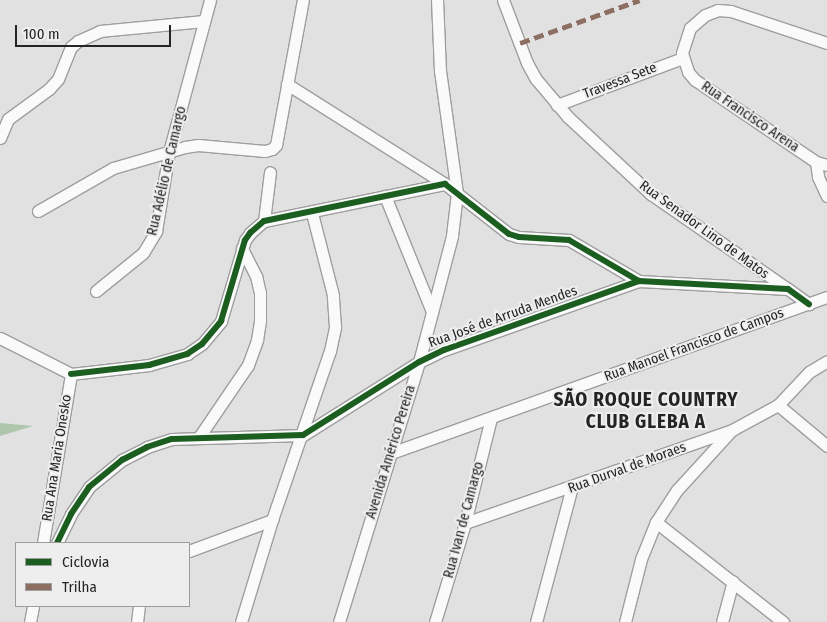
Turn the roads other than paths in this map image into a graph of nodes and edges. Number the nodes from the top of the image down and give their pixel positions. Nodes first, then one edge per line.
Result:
1 (210, 0) edge
2 (303, 0) edge
3 (437, 0) edge
4 (503, 0) edge
5 (204, 21) junction
6 (827, 43) edge
7 (683, 58) junction
8 (287, 84) junction
9 (557, 105) junction
10 (0, 138) edge
11 (169, 152) junction
12 (822, 163) edge
13 (270, 172) dead end
14 (445, 184) junction
15 (457, 193) junction
16 (385, 196) junction
17 (827, 196) edge
18 (38, 211) dead end
19 (312, 213) junction
20 (264, 221) junction
21 (242, 248) junction
22 (639, 281) junction
23 (788, 289) junction
24 (96, 291) dead end
25 (827, 297) edge
26 (809, 304) junction
27 (432, 312) junction
28 (0, 334) edge
29 (5, 341) edge
30 (827, 361) edge
31 (419, 362) junction
32 (71, 374) junction
33 (778, 405) junction
34 (491, 418) junction
35 (732, 430) junction
36 (302, 435) junction
37 (199, 437) junction
38 (827, 446) edge
39 (391, 453) junction
40 (572, 488) junction
41 (272, 520) junction
42 (656, 522) junction
43 (465, 523) junction
44 (43, 542) edge
45 (58, 542) edge
46 (190, 550) edge
47 (733, 581) junction
48 (33, 607) edge
49 (139, 607) edge
50 (30, 622) edge
51 (137, 622) edge
52 (241, 622) edge
53 (339, 622) edge
54 (435, 622) edge
55 (536, 622) edge
56 (625, 622) edge
57 (722, 622) edge
58 (783, 622) edge

1 - 5 street, Rua Adélio de Camargo
2 - 8 street
3 - 15 street, Avenida Américo Pereira
4 - 9 street, Rua Senador Lino de Matos
5 - 10 street
5 - 11 street, Rua Adélio de Camargo
6 - 7 street
7 - 9 street, Travessa Sete
7 - 12 street, Rua Francisco Arena
8 - 11 street
8 - 14 street
9 - 23 street, Rua Senador Lino de Matos
11 - 18 street
11 - 24 street, Rua Adélio de Camargo
12 - 17 street
13 - 20 street
14 - 15 street
14 - 16 street
15 - 22 street
15 - 27 street, Avenida Américo Pereira
16 - 19 street
16 - 27 street
19 - 20 street
19 - 36 street
20 - 21 street
21 - 32 street
21 - 37 street
22 - 23 street, Rua José de Arruda Mendes
22 - 31 street, Rua José de Arruda Mendes
23 - 26 street
25 - 26 street, Rua Manoel Francisco de Campos
26 - 34 street, Rua Manoel Francisco de Campos
27 - 31 street, Avenida Américo Pereira
28 - 29 street
29 - 32 street
30 - 33 street, Rua Durval de Moraes
31 - 36 street, Rua José de Arruda Mendes
31 - 39 street, Avenida Américo Pereira
32 - 44 street, Rua Ana Maria Onesko
33 - 35 street, Rua Durval de Moraes
33 - 38 street
34 - 39 street, Rua Manoel Francisco de Campos
34 - 43 street, Rua Ivan de Camargo
35 - 40 street, Rua Durval de Moraes
35 - 42 street
36 - 37 street
36 - 41 street
37 - 45 street
39 - 53 street, Avenida Américo Pereira
40 - 43 street, Rua Durval de Moraes
40 - 55 street
41 - 46 street
41 - 52 street
42 - 47 street
42 - 56 street
43 - 54 street, Rua Ivan de Camargo
47 - 57 street
47 - 58 street
48 - 50 street
49 - 51 street

